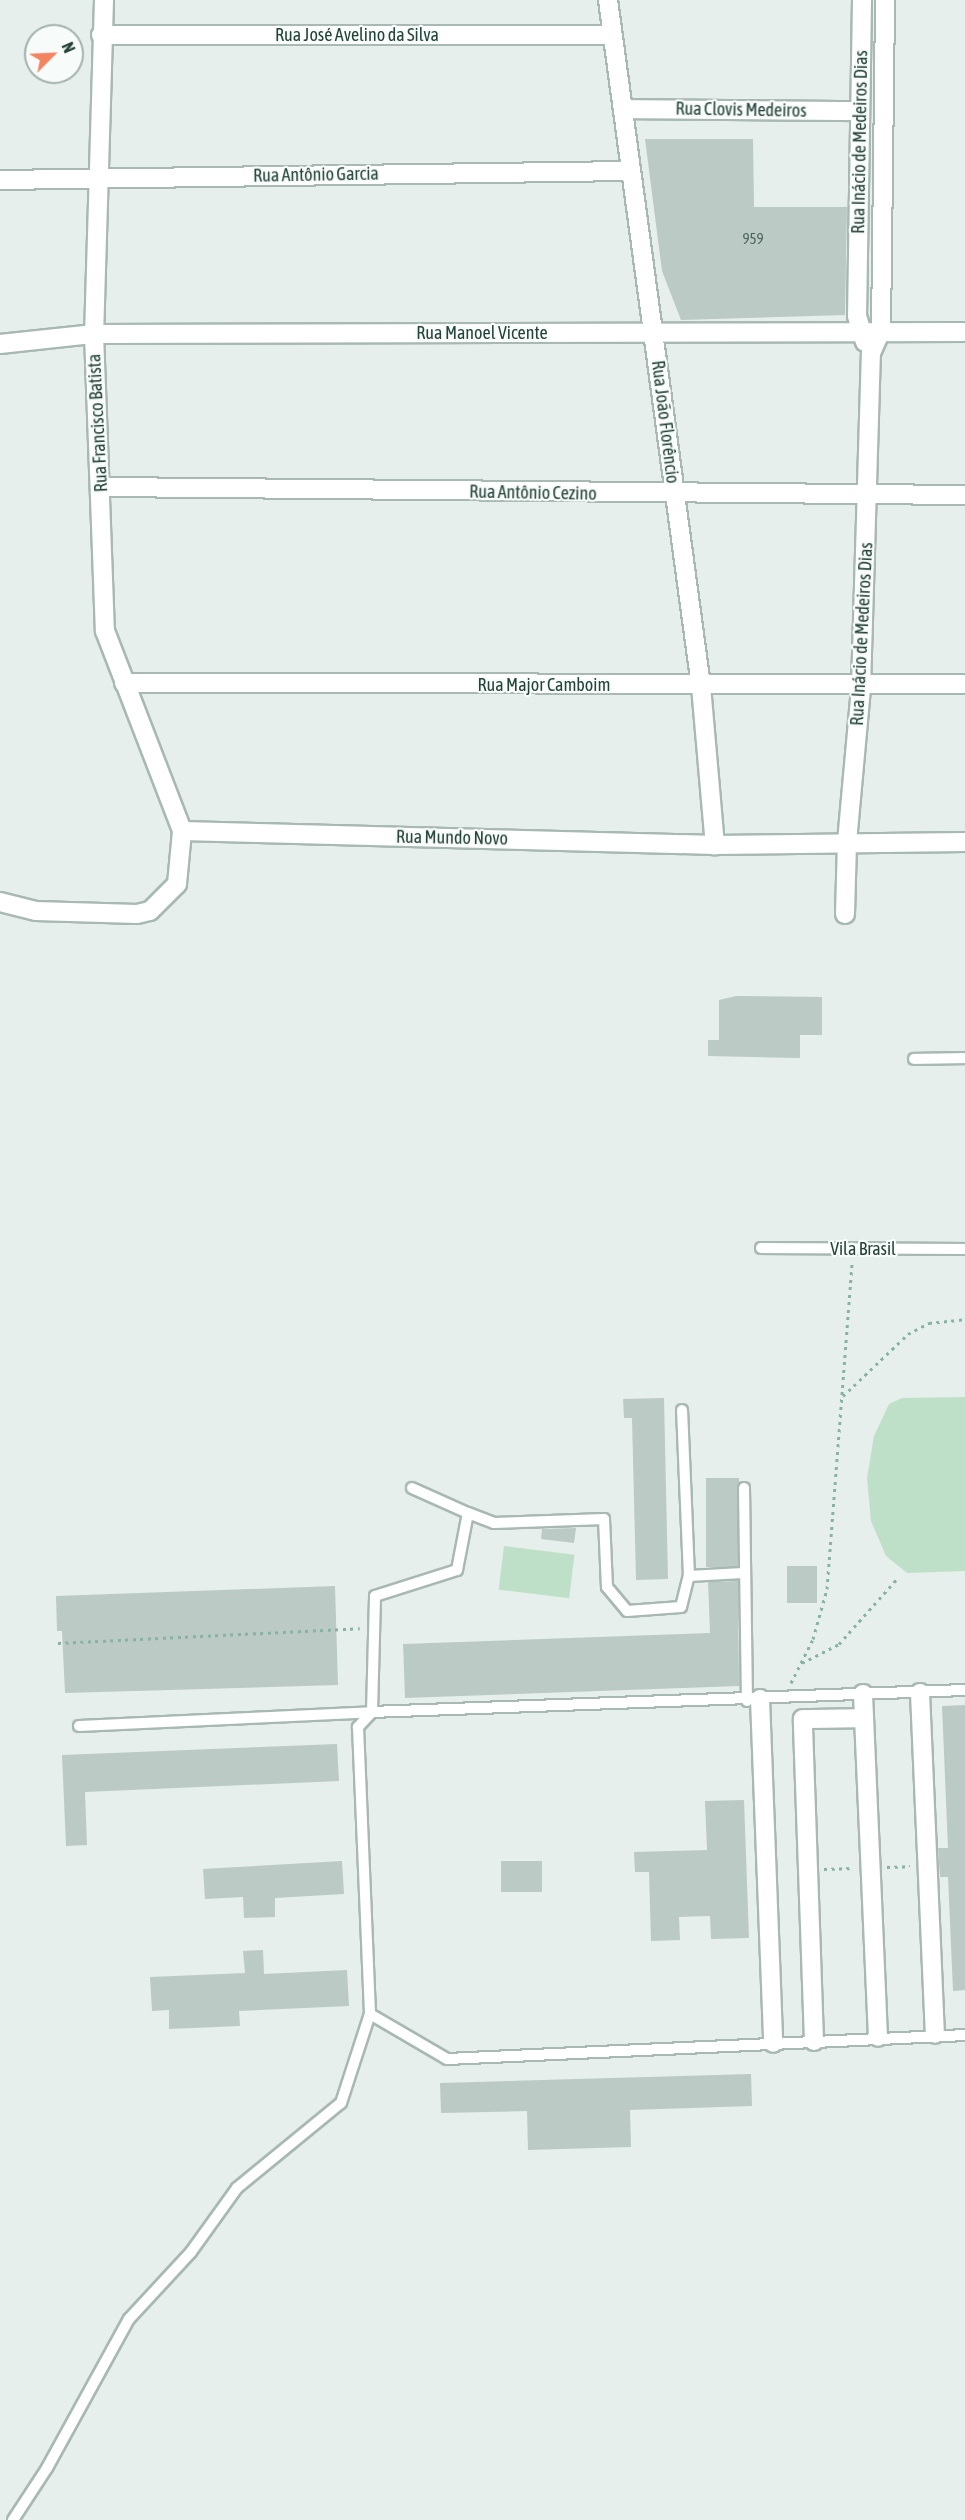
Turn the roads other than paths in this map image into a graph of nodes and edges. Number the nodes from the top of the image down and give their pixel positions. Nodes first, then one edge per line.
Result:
1 (104, 0) edge
2 (608, 0) edge
3 (862, 0) edge
4 (885, 0) edge
5 (101, 35) junction
6 (612, 35) junction
7 (861, 54) junction
8 (883, 55) junction
9 (622, 109) junction
10 (860, 111) junction
11 (882, 161) junction
12 (859, 162) junction
13 (631, 171) junction
14 (98, 178) junction
15 (0, 180) edge
16 (858, 254) junction
17 (882, 255) junction
18 (859, 331) junction
19 (881, 331) junction
20 (965, 332) edge
21 (654, 333) junction
22 (94, 334) junction
23 (0, 344) edge
24 (871, 353) junction
25 (102, 487) junction
26 (869, 494) junction
27 (674, 495) junction
28 (965, 495) edge
29 (124, 683) junction
30 (965, 684) edge
31 (701, 686) junction
32 (861, 687) junction
33 (182, 831) junction
34 (847, 842) junction
35 (965, 842) edge
36 (715, 845) junction
37 (0, 902) edge
38 (845, 914) dead end
39 (965, 1058) edge
40 (914, 1059) dead end
41 (761, 1248) dead end
42 (965, 1249) edge
43 (682, 1410) dead end
44 (412, 1488) dead end
45 (744, 1488) dead end
46 (468, 1513) junction
47 (743, 1573) junction
48 (689, 1576) junction
49 (965, 1690) edge
50 (920, 1693) junction
51 (863, 1694) junction
52 (753, 1700) junction
53 (372, 1712) junction
54 (864, 1718) junction
55 (79, 1726) dead end
56 (370, 2014) junction
57 (935, 2034) junction
58 (965, 2035) edge
59 (878, 2037) junction
60 (814, 2041) junction
61 (773, 2043) junction
62 (13, 2520) edge

1 - 5 street, Rua Francisco Batista
2 - 6 street, Rua João Florêncio
3 - 7 street, Rua Inácio de Medeiros Dias
4 - 8 street, Rua Inácio de Medeiros Dias
5 - 6 street, Rua José Avelino da Silva
5 - 14 street, Rua Francisco Batista
6 - 9 street, Rua João Florêncio
7 - 8 street
7 - 10 street, Rua Inácio de Medeiros Dias
8 - 11 street, Rua Inácio de Medeiros Dias
9 - 10 street, Rua Clovis Medeiros
9 - 13 street, Rua João Florêncio
10 - 12 street, Rua Inácio de Medeiros Dias
11 - 12 street
11 - 17 street, Rua Inácio de Medeiros Dias
12 - 16 street, Rua Inácio de Medeiros Dias
13 - 14 street, Rua Antônio Garcia
13 - 21 street, Rua João Florêncio
14 - 15 street, Rua Antônio Garcia
14 - 22 street, Rua Francisco Batista
16 - 17 street
16 - 18 street, Rua Inácio de Medeiros Dias
17 - 19 street, Rua Inácio de Medeiros Dias
18 - 19 street, Rua Manoel Vicente
18 - 21 street, Rua Manoel Vicente
18 - 24 street, Rua Inácio de Medeiros Dias
19 - 20 street, Rua Manoel Vicente
19 - 24 street, Rua Inácio de Medeiros Dias
21 - 22 street, Rua Manoel Vicente
21 - 27 street, Rua João Florêncio
22 - 23 street, Rua Manoel Vicente
22 - 25 street, Rua Francisco Batista
24 - 26 street, Rua Inácio de Medeiros Dias
25 - 27 street, Rua Antônio Cezino
25 - 29 street, Rua Francisco Batista
26 - 27 street, Rua Antônio Cezino
26 - 28 street, Rua Antônio Cezino
26 - 32 street, Rua Inácio de Medeiros Dias
27 - 31 street, Rua João Florêncio
29 - 31 street, Rua Major Camboim
29 - 33 street, Rua Francisco Batista
30 - 32 street, Rua Major Camboim
31 - 32 street, Rua Major Camboim
31 - 36 street, Rua João Florêncio
32 - 34 street, Rua Inácio de Medeiros Dias
33 - 36 street, Rua Mundo Novo
33 - 37 street
34 - 35 street, Rua Mundo Novo
34 - 36 street, Rua Mundo Novo
34 - 38 street, Rua Inácio de Medeiros Dias
39 - 40 lane
41 - 42 lane, Vila Brasil
43 - 48 lane
44 - 46 lane
45 - 47 lane
46 - 48 lane
46 - 53 lane
47 - 48 lane
47 - 52 lane
49 - 50 lane
50 - 51 lane
50 - 57 street
51 - 52 lane
51 - 54 street
52 - 53 lane
52 - 61 street
53 - 55 lane
53 - 56 lane
54 - 59 street
54 - 60 street
56 - 61 lane
56 - 62 lane
57 - 58 lane
57 - 59 lane
59 - 60 lane
60 - 61 lane

